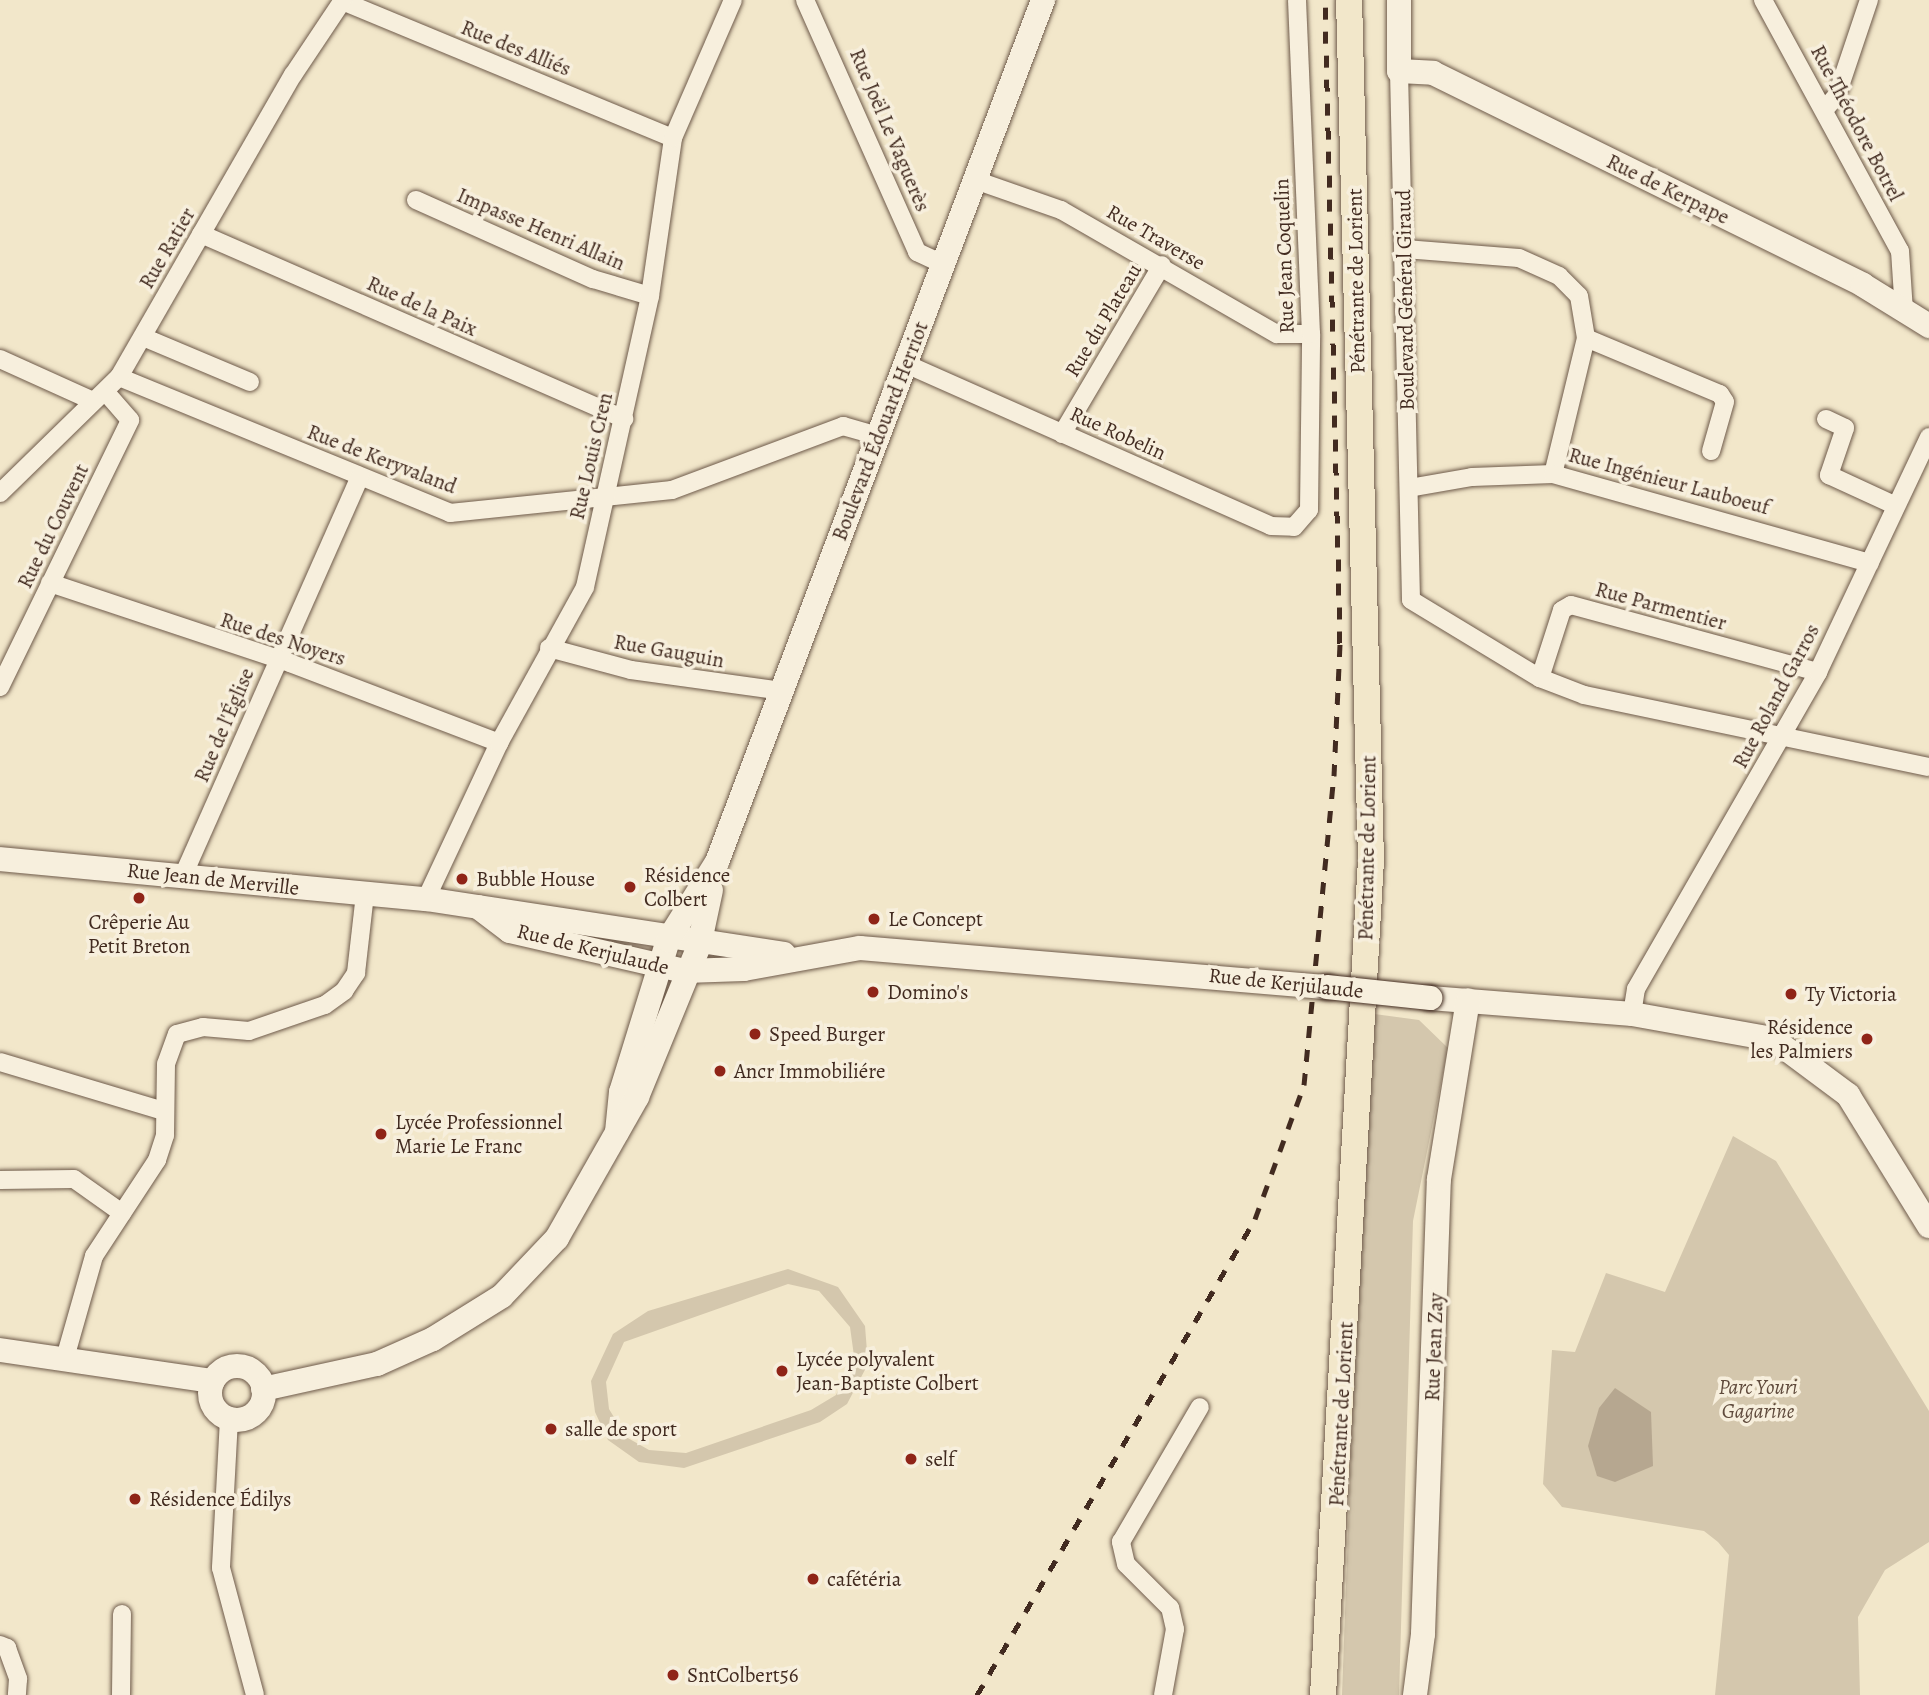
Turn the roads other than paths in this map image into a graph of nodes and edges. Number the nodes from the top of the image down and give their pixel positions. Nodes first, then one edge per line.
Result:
1 (733, 0) edge
2 (805, 0) edge
3 (1043, 0) edge
4 (1297, 0) edge
5 (1349, 0) edge
6 (1399, 0) edge
7 (1763, 0) edge
8 (1869, 0) edge
9 (343, 1) edge
10 (1399, 71) junction
11 (1825, 109) junction
12 (673, 138) junction
13 (975, 180) junction
14 (416, 200) dead end
15 (201, 234) junction
16 (1405, 249) junction
17 (943, 264) junction
18 (1162, 265) junction
19 (650, 296) junction
20 (1904, 312) junction
21 (1929, 326) edge
22 (1311, 334) junction
23 (143, 337) junction
24 (1586, 338) junction
25 (0, 359) edge
26 (906, 364) junction
27 (119, 377) junction
28 (250, 382) dead end
29 (99, 396) junction
30 (624, 419) junction
31 (1826, 419) dead end
32 (1062, 433) junction
33 (878, 436) junction
34 (1929, 437) edge
35 (1711, 451) dead end
36 (1553, 474) junction
37 (360, 476) junction
38 (1409, 488) junction
39 (0, 493) edge
40 (604, 502) junction
41 (1894, 505) junction
42 (1308, 510) joint
43 (1870, 563) junction
44 (50, 583) junction
45 (549, 648) junction
46 (277, 661) junction
47 (1818, 672) junction
48 (1539, 678) junction
49 (0, 687) edge
50 (782, 691) junction
51 (1781, 737) junction
52 (499, 743) junction
53 (1929, 767) edge
54 (0, 859) edge
55 (717, 862) junction
56 (183, 876) junction
57 (365, 894) junction
58 (426, 899) junction
59 (478, 907) junction
60 (668, 940) junction
61 (699, 946) junction
62 (798, 961) junction
63 (660, 968) junction
64 (685, 971) junction
65 (1468, 1000) junction
66 (1632, 1014) junction
67 (0, 1062) edge
68 (163, 1111) junction
69 (617, 1132) junction
70 (0, 1180) edge
71 (122, 1213) junction
72 (1929, 1226) edge
73 (0, 1350) edge
74 (65, 1358) junction
75 (213, 1381) junction
76 (264, 1389) junction
77 (1200, 1407) dead end
78 (229, 1419) junction
79 (122, 1614) dead end
80 (0, 1645) edge
81 (17, 1695) edge
82 (121, 1695) edge
83 (255, 1695) edge
84 (1163, 1695) edge
85 (1323, 1695) edge
86 (1415, 1695) edge

1 - 12 street, Rue Louis Cren
2 - 17 street, Rue Joël Le Vaguerès
3 - 13 main road, Boulevard Édouard Herriot
4 - 22 street, Rue Jean Coquelin
5 - 85 main road, Pénétrante de Lorient
6 - 10 main road, Boulevard Général Giraud
7 - 11 street, Rue Théodore Botrel
8 - 11 street
9 - 12 street, Rue des Alliés
9 - 15 street, Rue Ratier
10 - 16 street, Boulevard Général Giraud
10 - 20 main road, Rue de Kerpape
11 - 20 street, Rue Théodore Botrel
12 - 19 street, Rue Louis Cren
13 - 17 main road, Boulevard Édouard Herriot
13 - 18 street, Rue Traverse
14 - 19 street, Impasse Henri Allain
15 - 23 street, Rue Ratier
15 - 30 street, Rue de la Paix
16 - 24 street
16 - 38 street, Boulevard Général Giraud
17 - 26 main road, Boulevard Édouard Herriot
18 - 22 street, Rue Traverse
18 - 32 street, Rue du Plateau
19 - 30 street, Rue Louis Cren
20 - 21 main road, Rue de Kerpape
22 - 42 street, Rue Jean Coquelin
23 - 27 street, Rue Ratier
23 - 28 street
24 - 35 street
24 - 36 street
25 - 29 street
26 - 32 street, Rue Robelin
26 - 33 main road, Boulevard Édouard Herriot
27 - 29 street, Rue Ratier
27 - 37 street, Rue de Keryvaland
29 - 39 street, Rue Ratier
29 - 44 street, Rue du Couvent
30 - 40 street, Rue Louis Cren
31 - 41 street
32 - 42 street, Rue Robelin
33 - 40 street, Rue de Keryvaland
33 - 50 main road, Boulevard Édouard Herriot
34 - 41 street, Rue Roland Garros
36 - 38 street, Rue Ingénieur Lauboeuf
36 - 43 street, Rue Ingénieur Lauboeuf
37 - 40 street, Rue de Keryvaland
37 - 46 street, Rue de l'Église
38 - 48 street, Boulevard Général Giraud
40 - 45 street, Rue Louis Cren
41 - 43 street, Rue Roland Garros
43 - 47 street, Rue Roland Garros
44 - 46 street, Rue des Noyers
44 - 49 street, Rue du Couvent
45 - 50 street, Rue Gauguin
45 - 52 street, Rue Louis Cren
46 - 52 street, Rue des Noyers
46 - 56 street, Rue de l'Église
47 - 48 street, Rue Parmentier
47 - 51 street, Rue Roland Garros
48 - 51 street
50 - 55 main road, Boulevard Édouard Herriot
51 - 53 street
51 - 66 street, Rue Roland Garros
52 - 58 street, Rue Louis Cren
54 - 56 main road, Rue Jean de Merville
55 - 60 main road, Boulevard Édouard Herriot
55 - 61 main road, Boulevard Édouard Herriot
56 - 57 main road, Rue Jean de Merville
57 - 58 main road, Rue Jean de Merville
57 - 68 street
58 - 59 main road, Rue de Kerjulaude
59 - 60 main road, Rue de Kerjulaude
59 - 63 main road, Rue de Kerjulaude
60 - 61 main road, Rue de Kerjulaude
60 - 63 main road, Boulevard Édouard Herriot
60 - 64 main road
61 - 62 main road, Rue de Kerjulaude
61 - 64 main road, Boulevard Édouard Herriot
62 - 64 main road, Rue de Kerjulaude
62 - 65 main road, Rue de Kerjulaude, bridge
63 - 64 main road, Rue de Kerjulaude
63 - 69 main road, Boulevard Édouard Herriot
64 - 69 main road, Boulevard Édouard Herriot
65 - 66 main road, Rue de Kerjulaude
65 - 86 main road, Rue Jean Zay
66 - 72 main road, Rue de Kerjulaude
67 - 68 street
68 - 71 street
69 - 76 main road, Boulevard Édouard Herriot
70 - 71 street
71 - 74 street
73 - 74 main road
74 - 75 main road
75 - 76 main road
75 - 78 main road
76 - 78 main road
77 - 84 street
78 - 83 street
79 - 82 street
80 - 81 street

